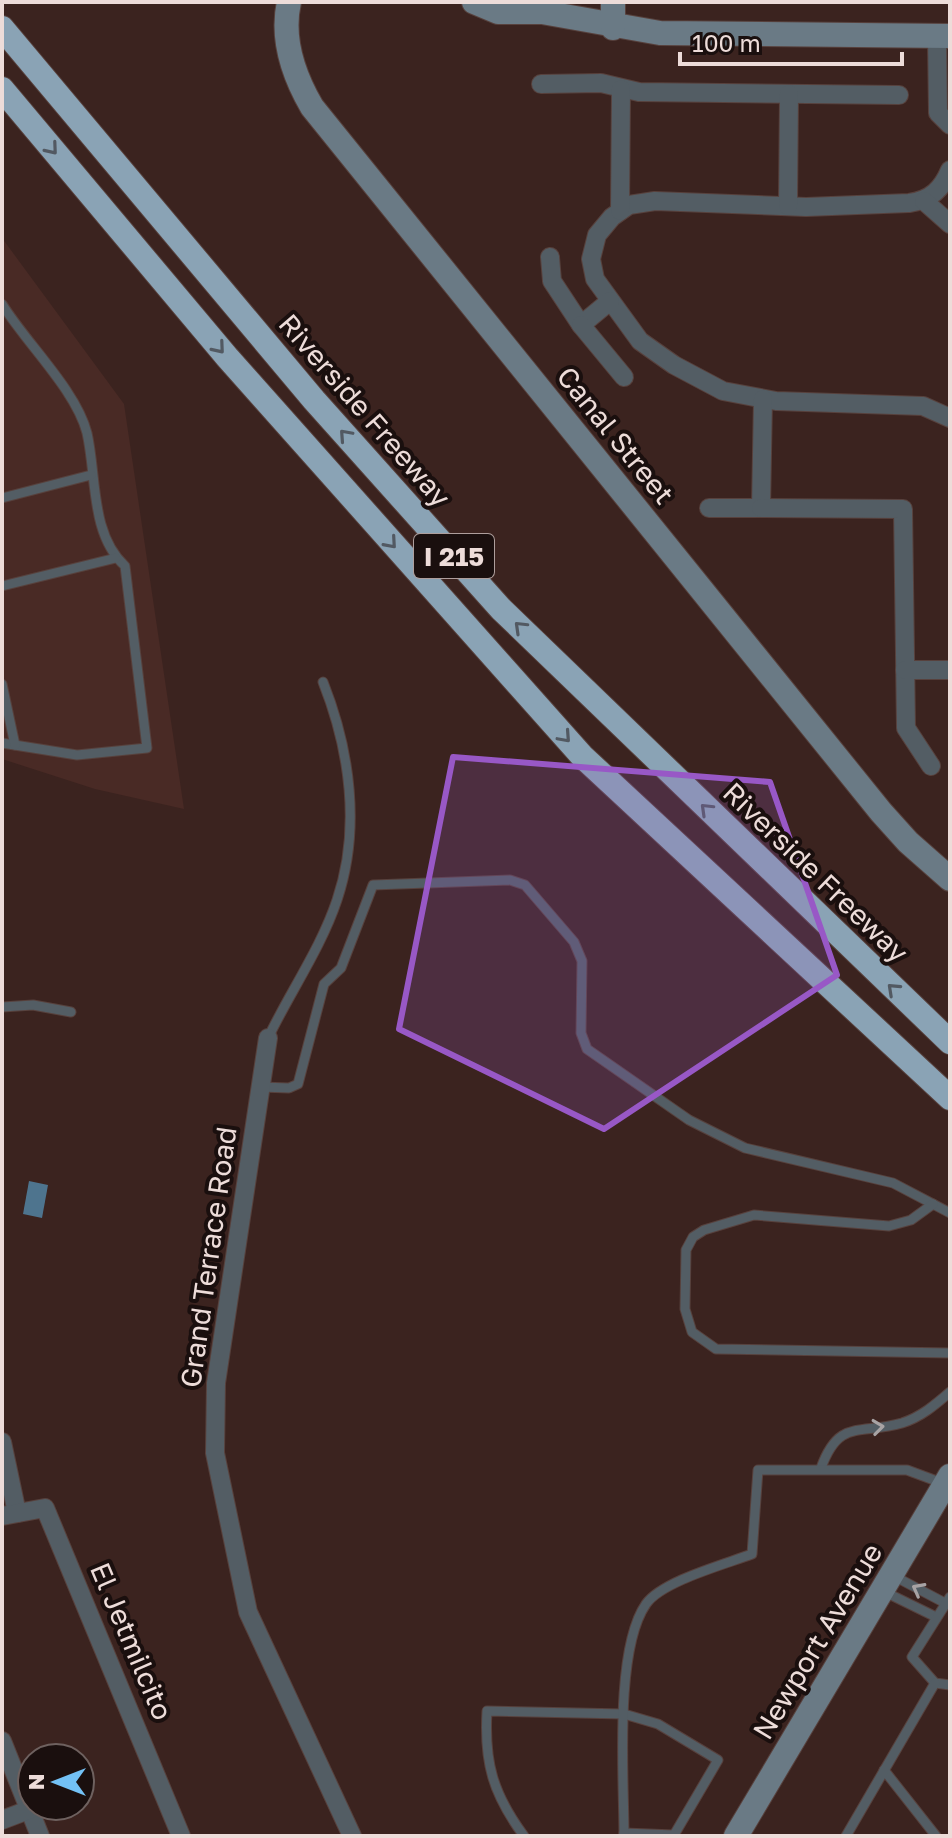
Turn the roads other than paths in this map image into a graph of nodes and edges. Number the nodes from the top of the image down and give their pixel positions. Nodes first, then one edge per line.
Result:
1 (289, 2) edge
2 (474, 2) edge
3 (613, 2) edge
4 (535, 7) edge
5 (2, 28) edge
6 (613, 28) junction
7 (943, 36) edge
8 (541, 84) dead end
9 (2, 89) edge
10 (621, 89) junction
11 (789, 94) junction
12 (899, 95) dead end
13 (950, 125) edge
14 (950, 170) edge
15 (924, 201) junction
16 (788, 206) junction
17 (620, 211) junction
18 (950, 224) edge
19 (550, 257) dead end
20 (610, 301) junction
21 (2, 304) edge
22 (581, 325) junction
23 (624, 377) dead end
24 (763, 399) junction
25 (949, 411) edge
26 (91, 475) junction
27 (2, 498) edge
28 (709, 508) dead end
29 (761, 508) junction
30 (116, 558) junction
31 (2, 586) edge
32 (905, 670) junction
33 (950, 670) edge
34 (323, 682) dead end
35 (2, 684) edge
36 (2, 743) edge
37 (15, 745) junction
38 (931, 766) dead end
39 (950, 879) edge
40 (2, 1007) edge
41 (71, 1012) dead end
42 (268, 1038) joint
43 (950, 1042) edge
44 (261, 1087) junction
45 (950, 1098) edge
46 (933, 1204) junction
47 (950, 1213) edge
48 (950, 1353) edge
49 (950, 1392) edge
50 (2, 1442) edge
51 (821, 1468) junction
52 (948, 1480) edge
53 (9, 1514) edge
54 (886, 1583) junction
55 (948, 1600) edge
56 (936, 1617) junction
57 (935, 1683) junction
58 (950, 1685) edge
59 (624, 1714) junction
60 (2, 1741) edge
61 (884, 1770) junction
62 (16, 1774) edge
63 (624, 1834) edge
64 (181, 1836) edge
65 (352, 1836) edge
66 (524, 1836) edge
67 (736, 1836) edge
68 (846, 1836) edge
69 (936, 1836) edge

1 - 39 street, Canal Street
2 - 4 street
3 - 6 street
4 - 6 street
43 -> 5 highway, Riverside Freeway / I 215
6 - 7 street
7 - 13 street
8 - 10 street
9 -> 45 highway, I 215
10 - 11 street
10 - 17 street
11 - 12 street
11 - 16 street
14 - 15 street
15 - 16 street
15 - 18 street
16 - 17 street
17 - 20 street
19 - 22 street
20 - 22 street
20 - 24 street
21 - 26 lane
22 - 23 street
24 - 25 street
24 - 29 street
26 - 27 lane
26 - 30 lane
28 - 29 street
29 - 32 street
30 - 31 lane
30 - 37 lane
32 - 33 street
32 - 38 street
34 - 42 lane, Grand Terrace Road
35 - 37 lane
36 - 37 lane
40 - 41 lane
42 - 44 street, Grand Terrace Road
44 - 46 lane
44 - 65 street, Grand Terrace Road
46 - 47 lane
46 - 48 lane
51 -> 49 lane
50 - 53 street
51 - 52 lane
51 - 59 lane
52 - 54 street, Newport Avenue
53 - 64 street, El Jetmilcito
55 -> 54 lane
54 - 56 lane
54 - 67 street, Newport Avenue
55 - 56 lane
56 - 57 lane
57 - 58 lane
57 - 61 lane
59 - 63 lane
59 - 63 lane
59 - 66 lane
60 - 62 street
61 - 68 lane
61 - 69 lane

